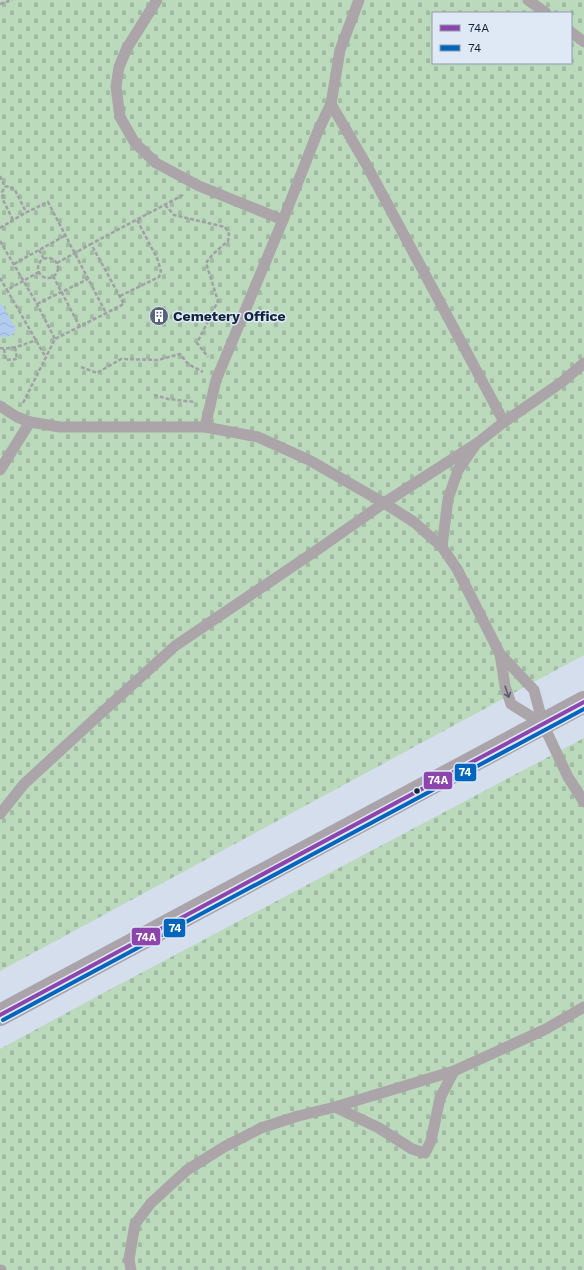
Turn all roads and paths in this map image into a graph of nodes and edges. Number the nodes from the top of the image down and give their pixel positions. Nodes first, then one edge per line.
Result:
1 (12, 0) edge
2 (157, 0) edge
3 (359, 0) edge
4 (528, 0) edge
5 (0, 4) edge
6 (545, 12) edge
7 (572, 33) edge
8 (584, 42) edge
9 (331, 104) junction
10 (0, 176) edge
11 (199, 186) junction
12 (5, 187) junction
13 (165, 205) junction
14 (26, 212) junction
15 (13, 220) junction
16 (137, 220) junction
17 (283, 220) junction
18 (0, 228) edge
19 (66, 235) junction
20 (0, 241) edge
21 (91, 244) junction
22 (39, 250) junction
23 (74, 253) junction
24 (44, 259) junction
25 (57, 263) junction
26 (14, 264) junction
27 (39, 272) junction
28 (53, 276) junction
29 (0, 278) edge
30 (88, 279) junction
31 (24, 280) junction
32 (7, 290) junction
33 (62, 291) junction
34 (120, 296) junction
35 (37, 304) junction
36 (106, 313) junction
37 (80, 327) junction
38 (55, 339) junction
39 (36, 340) junction
40 (15, 347) junction
41 (0, 348) edge
42 (4, 349) junction
43 (46, 356) junction
44 (584, 363) edge
45 (81, 367) dead end
46 (216, 380) junction
47 (154, 395) dead end
48 (210, 405) junction
49 (0, 406) edge
50 (17, 417) junction
51 (30, 422) junction
52 (504, 422) junction
53 (205, 428) junction
54 (476, 444) junction
55 (0, 470) edge
56 (384, 503) junction
57 (442, 547) junction
58 (500, 654) junction
59 (584, 702) edge
60 (544, 724) junction
61 (584, 802) edge
62 (0, 814) edge
63 (584, 1007) edge
64 (0, 1015) edge
65 (454, 1070) junction
66 (335, 1107) junction
67 (131, 1270) edge

1 - 5 path
2 - 11 lane
3 - 9 lane
4 - 6 lane
7 - 8 lane
9 - 17 lane
9 - 52 lane
10 - 12 path
11 - 13 path
11 - 17 lane
12 - 14 path
12 - 15 path
13 - 16 path
13 - 46 path
14 - 15 path
14 - 19 path
15 - 18 path
16 - 21 path
16 - 34 path
17 - 46 lane
19 - 22 path
19 - 23 path
20 - 26 path
21 - 23 path
21 - 34 path
22 - 24 path
22 - 26 path
23 - 25 path
23 - 30 path
24 - 25 path
24 - 27 path
25 - 28 path
26 - 31 path
27 - 28 path
27 - 31 path
28 - 33 path
29 - 32 path
30 - 33 path
30 - 36 path
31 - 32 path
31 - 35 path
32 - 39 path
33 - 35 path
33 - 37 path
34 - 36 path
35 - 38 path
36 - 37 path
37 - 38 path
38 - 43 path
39 - 40 path
39 - 43 path
40 - 42 path
40 - 42 path
41 - 42 path
43 - 50 path
44 - 52 lane
45 - 46 path
46 - 48 lane
47 - 48 path
48 - 53 lane
49 - 50 lane
50 - 51 lane
51 - 53 lane
51 - 55 lane
52 - 54 lane
53 - 56 lane
54 - 56 lane
54 - 57 lane
56 - 57 lane
56 - 62 lane
57 - 58 lane
58 - 60 lane
58 -> 60 lane
59 - 60 main road
60 - 61 lane
60 - 64 main road
63 - 65 lane
65 - 66 lane
65 - 66 lane
66 - 67 lane

